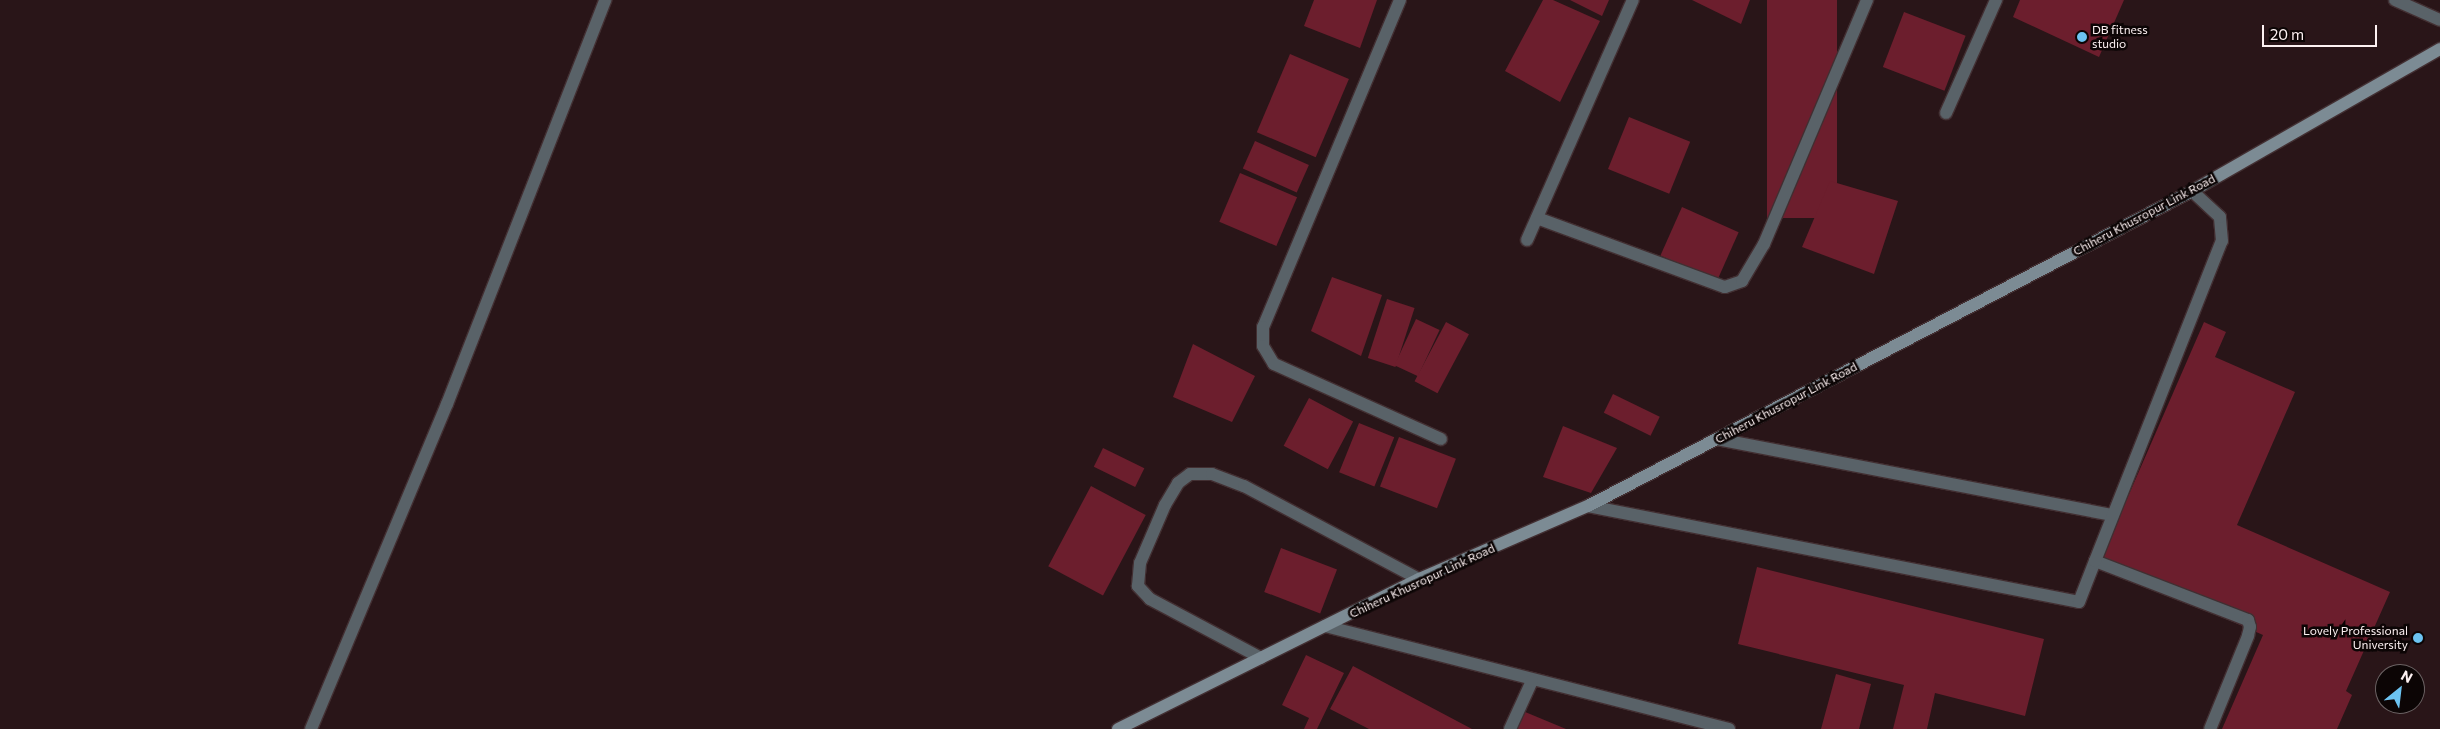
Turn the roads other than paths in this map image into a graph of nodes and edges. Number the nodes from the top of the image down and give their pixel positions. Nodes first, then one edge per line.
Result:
1 (605, 0) edge
2 (1400, 0) edge
3 (1633, 0) edge
4 (1867, 0) edge
5 (1996, 0) edge
6 (2395, 0) edge
7 (2440, 20) edge
8 (2440, 49) edge
9 (1946, 113) dead end
10 (2192, 191) junction
11 (1537, 218) junction
12 (1527, 240) dead end
13 (1717, 438) junction
14 (1441, 439) dead end
15 (1588, 506) junction
16 (2113, 515) junction
17 (2095, 561) junction
18 (1419, 579) junction
19 (1325, 626) junction
20 (1261, 658) junction
21 (1532, 680) junction
22 (1701, 726) edge
23 (311, 729) edge
24 (1118, 729) edge
25 (1510, 729) edge
26 (1730, 729) edge
27 (2210, 729) edge

1 - 23 street
2 - 14 street
3 - 11 street
4 - 11 street
5 - 9 street
6 - 7 street
8 - 10 street, Chiheru Khusropur Link Road
10 - 13 street, Chiheru Khusropur Link Road
10 - 16 street
11 - 12 street
13 - 15 street, Chiheru Khusropur Link Road
13 - 16 street
15 - 17 street
15 - 18 street, Chiheru Khusropur Link Road
16 - 17 street
17 - 27 street
18 - 19 street, Chiheru Khusropur Link Road
18 - 20 street
19 - 20 street, Chiheru Khusropur Link Road
19 - 21 street
20 - 24 street, Chiheru Khusropur Link Road
21 - 22 street
21 - 25 street
22 - 26 street

